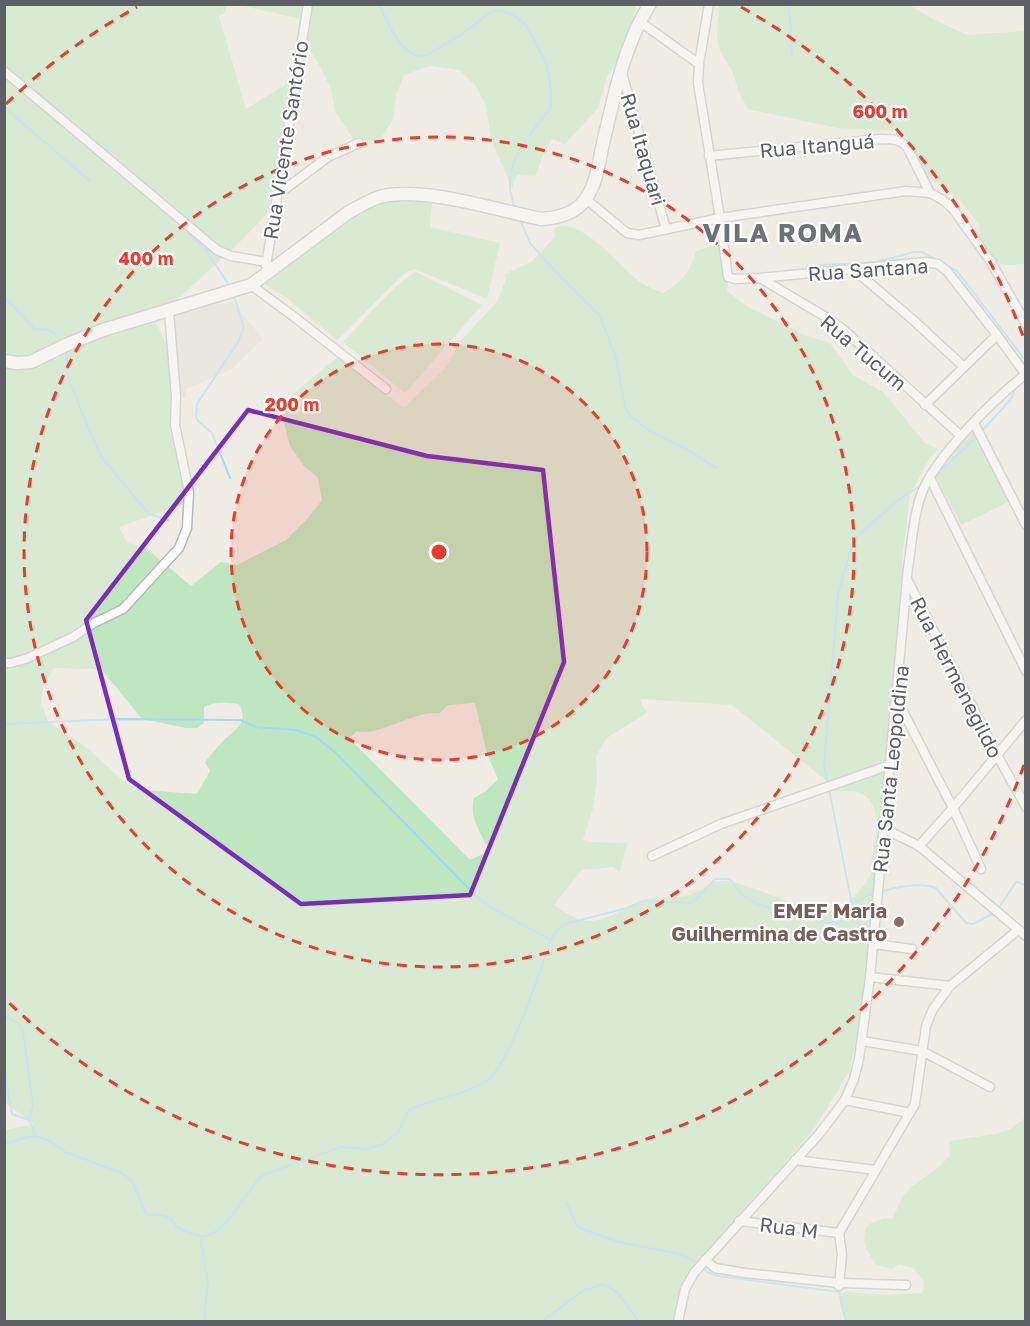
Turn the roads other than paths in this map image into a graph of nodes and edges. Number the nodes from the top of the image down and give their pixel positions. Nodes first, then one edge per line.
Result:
1 (308, 4) edge
2 (650, 4) edge
3 (709, 4) edge
4 (639, 21) junction
5 (699, 64) junction
6 (621, 70) junction
7 (4, 71) edge
8 (359, 144) dead end
9 (709, 156) junction
10 (930, 193) junction
11 (277, 195) junction
12 (586, 199) junction
13 (720, 218) junction
14 (666, 229) junction
15 (266, 262) junction
16 (852, 268) junction
17 (264, 276) junction
18 (760, 278) junction
19 (251, 285) junction
20 (169, 311) junction
21 (1026, 324) edge
22 (997, 335) junction
23 (4, 361) edge
24 (964, 366) junction
25 (1026, 374) edge
26 (386, 389) dead end
27 (925, 405) junction
28 (974, 423) junction
29 (961, 436) junction
30 (930, 478) junction
31 (1026, 525) edge
32 (907, 579) junction
33 (4, 663) edge
34 (1026, 671) edge
35 (897, 699) junction
36 (1026, 720) edge
37 (996, 755) junction
38 (890, 765) junction
39 (1026, 807) edge
40 (953, 808) junction
41 (884, 828) junction
42 (919, 846) junction
43 (652, 856) dead end
44 (981, 869) dead end
45 (1018, 930) junction
46 (1026, 936) edge
47 (873, 944) junction
48 (912, 949) dead end
49 (870, 977) junction
50 (950, 986) junction
51 (862, 1041) junction
52 (922, 1051) junction
53 (990, 1087) dead end
54 (845, 1100) junction
55 (910, 1113) junction
56 (795, 1160) junction
57 (876, 1170) junction
58 (740, 1221) junction
59 (838, 1233) junction
60 (705, 1260) junction
61 (839, 1285) junction
62 (906, 1285) dead end
63 (678, 1322) edge

1 - 11 street, Rua Vicente Santório
2 - 4 street
3 - 5 street
4 - 5 street
4 - 6 street
5 - 9 street
6 - 12 street
6 - 14 street, Rua Itaquari
7 - 15 street
8 - 11 street
9 - 10 street, Rua Itanguá
9 - 13 street
10 - 13 street
10 - 21 street
11 - 15 street, Rua Vicente Santório
12 - 14 street
12 - 17 street
13 - 14 street
13 - 18 street, Rua Santana
15 - 17 street, Rua Vicente Santório
16 - 18 street, Rua Santana
16 - 22 street, Rua Santana
16 - 24 street
17 - 19 street
18 - 27 street, Rua Tucum
19 - 20 street
19 - 26 street
20 - 23 street
20 - 33 street
22 - 24 street
22 - 25 street, Rua Santana
24 - 27 street
25 - 28 street, Rua Santa Leopoldina
27 - 29 street, Rua Tucum
28 - 29 street, Rua Santa Leopoldina
28 - 31 street
29 - 30 street, Rua Santa Leopoldina
30 - 32 street, Rua Santa Leopoldina
30 - 34 street
32 - 35 street, Rua Santa Leopoldina
32 - 37 street, Rua Hermenegildo
35 - 38 street, Rua Santa Leopoldina
35 - 40 street
36 - 37 street
37 - 39 street, Rua Hermenegildo
37 - 40 street
38 - 41 street, Rua Santa Leopoldina
38 - 43 street
40 - 42 street
40 - 44 street
41 - 42 street
41 - 47 street, Rua Santa Leopoldina
42 - 45 street
45 - 46 street
45 - 50 street
47 - 48 street
47 - 49 street, Rua Santa Leopoldina
49 - 50 street
49 - 51 street, Rua Santa Leopoldina
50 - 52 street
51 - 52 street
51 - 54 street, Rua Santa Leopoldina
52 - 53 street
52 - 55 street
54 - 55 street
54 - 56 street, Rua Santa Leopoldina
55 - 57 street
56 - 57 street
56 - 58 street, Rua Santa Leopoldina
57 - 59 street
58 - 59 street, Rua M
58 - 60 street, Rua Santa Leopoldina
59 - 61 street
60 - 61 street
60 - 63 street, Rua Santa Leopoldina
61 - 62 street

